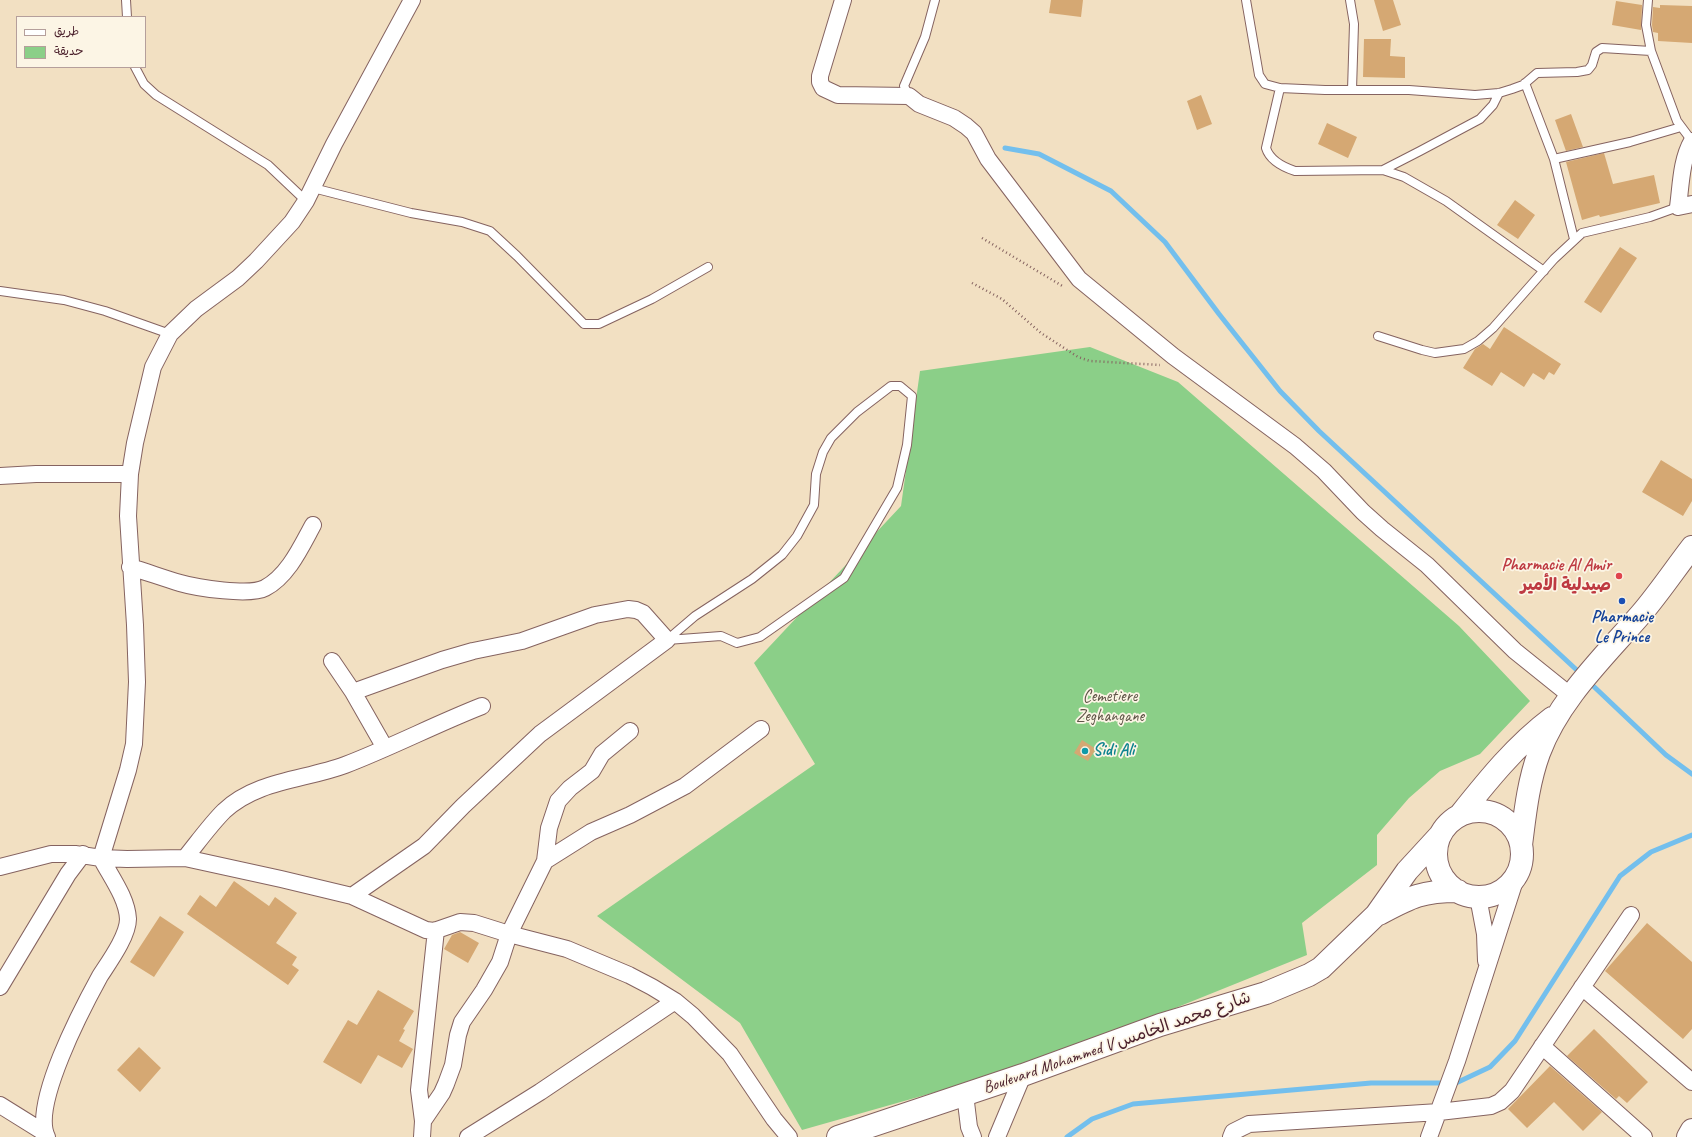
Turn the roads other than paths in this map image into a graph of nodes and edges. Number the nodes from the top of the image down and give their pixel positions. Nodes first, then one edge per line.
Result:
1 (126, 0) edge
2 (412, 0) edge
3 (843, 0) edge
4 (935, 0) edge
5 (1246, 0) edge
6 (1350, 0) edge
7 (1648, 0) edge
8 (127, 16) edge
9 (1651, 51) junction
10 (135, 68) edge
11 (1525, 83) junction
12 (1280, 88) junction
13 (1352, 90) junction
14 (1499, 93) junction
15 (909, 96) junction
16 (1680, 127) junction
17 (1692, 141) edge
18 (1554, 159) junction
19 (1383, 170) junction
20 (310, 195) junction
21 (1685, 206) edge
22 (1574, 239) junction
23 (708, 267) dead end
24 (1544, 271) junction
25 (0, 290) edge
26 (170, 334) junction
27 (1378, 336) dead end
28 (130, 474) junction
29 (0, 476) edge
30 (313, 525) dead end
31 (1692, 547) edge
32 (130, 567) junction
33 (667, 640) junction
34 (332, 661) dead end
35 (1577, 689) junction
36 (353, 692) junction
37 (482, 706) dead end
38 (1558, 714) junction
39 (761, 729) dead end
40 (630, 730) dead end
41 (385, 748) junction
42 (1460, 815) junction
43 (1441, 834) junction
44 (1521, 845) junction
45 (83, 854) junction
46 (101, 858) junction
47 (185, 858) junction
48 (545, 861) junction
49 (0, 867) edge
50 (1519, 868) junction
51 (1468, 894) junction
52 (352, 896) junction
53 (1376, 915) junction
54 (1631, 915) dead end
55 (436, 930) junction
56 (509, 934) junction
57 (1486, 973) junction
58 (0, 987) edge
59 (1582, 987) junction
60 (675, 1001) junction
61 (1542, 1046) junction
62 (1023, 1075) junction
63 (1692, 1082) edge
64 (965, 1094) junction
65 (0, 1105) edge
66 (1440, 1108) junction
67 (422, 1129) edge
68 (1692, 1130) edge
69 (46, 1135) edge
70 (468, 1137) edge
71 (789, 1137) edge
72 (838, 1137) edge
73 (973, 1137) edge
74 (996, 1137) edge
75 (1231, 1137) edge
76 (1429, 1137) edge
77 (1644, 1137) edge
78 (1688, 1137) edge

1 - 8 lane
2 - 20 street
3 - 15 street
4 - 15 lane
5 - 12 lane
6 - 13 lane
7 - 9 lane
9 - 11 lane
9 - 16 lane
10 - 20 lane
11 - 14 lane
11 - 18 lane
12 - 13 lane
12 - 19 lane
13 - 14 lane
14 - 19 lane
15 - 35 street
16 - 17 lane
16 - 18 lane
17 - 21 street
18 - 22 lane
19 - 24 lane
20 - 23 lane
20 - 26 street
21 - 22 lane
22 - 24 lane
24 - 27 lane
25 - 26 lane
26 - 28 street
28 - 29 street
28 - 32 street
30 - 32 street
31 - 35 main road
32 - 46 street
33 - 33 lane
33 - 36 street
33 - 52 street
34 - 36 street
35 - 38 main road
36 - 41 street
37 - 41 street
38 - 42 main road
38 - 44 main road
39 - 48 street
40 - 48 street
41 - 47 street
42 - 43 main road
42 - 44 main road
43 - 51 main road
43 - 53 main road, Boulevard Mohammed V شارع محمد الخامس
44 - 50 main road
45 - 46 street
45 - 49 street
45 - 58 street
46 - 47 street
46 - 69 street
47 - 52 street
48 - 56 street
50 - 51 main road
50 - 57 street
51 - 53 main road, Boulevard Mohammed V شارع محمد الخامس
51 - 57 street
52 - 55 street
53 - 62 main road, Boulevard Mohammed V شارع محمد الخامس
54 - 59 street
55 - 56 street
55 - 67 street
56 - 60 street
56 - 67 street
57 - 66 street
59 - 61 street
59 - 63 street
60 - 70 street
60 - 71 street
61 - 66 street
61 - 77 street
62 - 64 main road, Boulevard Mohammed V شارع محمد الخامس
62 - 74 street
64 - 72 main road, Boulevard Mohammed V شارع محمد الخامس
64 - 73 street
65 - 69 street
66 - 75 street
66 - 76 street
68 - 78 main road

